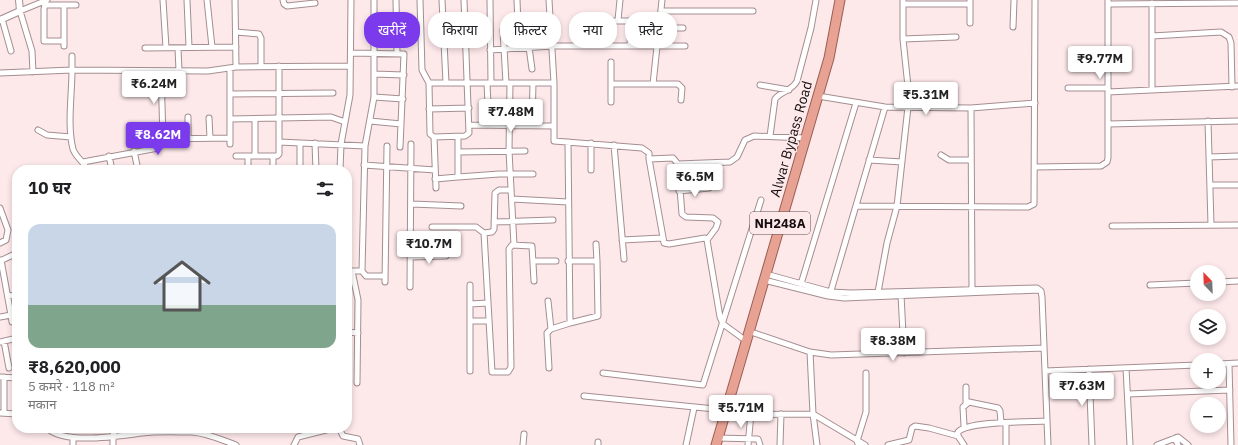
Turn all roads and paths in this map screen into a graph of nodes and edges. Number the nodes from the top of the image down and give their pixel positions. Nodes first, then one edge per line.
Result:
1 (19, 0) edge
2 (164, 0) edge
3 (187, 0) edge
4 (207, 0) edge
5 (235, 0) edge
6 (283, 0) edge
7 (351, 0) edge
8 (374, 0) edge
9 (396, 0) edge
10 (420, 0) edge
11 (442, 0) edge
12 (464, 0) edge
13 (490, 0) edge
14 (517, 0) edge
15 (549, 0) edge
16 (620, 0) edge
17 (662, 0) edge
18 (816, 0) edge
19 (840, 0) edge
20 (1014, 0) edge
21 (1035, 0) edge
22 (46, 1) edge
23 (903, 2) edge
24 (970, 2) edge
25 (1108, 2) edge
26 (1238, 2) edge
27 (315, 3) dead end
28 (1152, 4) junction
29 (64, 5) junction
30 (76, 5) dead end
31 (661, 11) joint
32 (753, 11) dead end
33 (20, 12) junction
34 (518, 12) edge
35 (550, 12) edge
36 (1, 19) edge
37 (618, 20) joint
38 (625, 20) edge
39 (970, 23) dead end
40 (1013, 27) dead end
41 (677, 28) edge
42 (683, 28) dead end
43 (236, 32) junction
44 (1152, 36) junction
45 (956, 37) dead end
46 (903, 39) junction
47 (677, 46) edge
48 (685, 46) dead end
49 (189, 47) junction
50 (212, 47) junction
51 (236, 47) junction
52 (145, 48) dead end
53 (166, 48) junction
54 (178, 48) junction
55 (530, 48) joint
56 (553, 48) edge
57 (657, 48) edge
58 (504, 49) junction
59 (490, 50) junction
60 (11, 51) dead end
61 (351, 53) junction
62 (374, 53) junction
63 (397, 53) junction
64 (72, 56) dead end
65 (611, 62) dead end
66 (261, 66) junction
67 (280, 66) junction
68 (350, 66) junction
69 (233, 67) junction
70 (532, 69) dead end
71 (72, 70) junction
72 (161, 71) junction
73 (179, 71) junction
74 (0, 72) edge
75 (32, 72) junction
76 (374, 74) junction
77 (404, 75) junction
78 (429, 83) junction
79 (446, 83) junction
80 (468, 83) junction
81 (489, 83) junction
82 (508, 83) junction
83 (534, 83) junction
84 (554, 83) junction
85 (611, 84) junction
86 (653, 84) junction
87 (760, 85) dead end
88 (1238, 86) edge
89 (1232, 87) junction
90 (1068, 88) dead end
91 (790, 90) junction
92 (1108, 90) junction
93 (1152, 90) junction
94 (230, 94) junction
95 (280, 94) junction
96 (333, 94) dead end
97 (818, 96) junction
98 (374, 97) junction
99 (403, 99) junction
100 (681, 100) dead end
101 (611, 102) dead end
102 (856, 103) junction
103 (1035, 103) junction
104 (885, 107) junction
105 (908, 107) junction
106 (469, 108) junction
107 (971, 108) junction
108 (429, 109) junction
109 (188, 117) dead end
110 (209, 118) dead end
111 (279, 118) junction
112 (230, 119) junction
113 (256, 119) junction
114 (370, 121) junction
115 (1238, 121) edge
116 (345, 122) junction
117 (1208, 122) junction
118 (401, 124) junction
119 (509, 124) junction
120 (1108, 124) junction
121 (489, 125) junction
122 (532, 125) junction
123 (469, 126) junction
124 (553, 126) junction
125 (38, 130) dead end
126 (458, 136) junction
127 (770, 136) junction
128 (71, 137) junction
129 (434, 137) junction
130 (210, 138) junction
131 (230, 138) junction
132 (806, 138) junction
133 (163, 139) junction
134 (188, 139) junction
135 (279, 142) junction
136 (568, 142) junction
137 (300, 143) junction
138 (315, 143) junction
139 (591, 143) junction
140 (230, 144) dead end
141 (341, 144) junction
142 (412, 144) dead end
143 (614, 145) junction
144 (365, 146) junction
145 (387, 146) dead end
146 (400, 147) dead end
147 (134, 151) junction
148 (508, 151) junction
149 (525, 151) dead end
150 (458, 152) junction
151 (941, 155) dead end
152 (109, 156) junction
153 (236, 156) dead end
154 (248, 156) junction
155 (255, 156) junction
156 (273, 156) junction
157 (1238, 156) edge
158 (1209, 157) junction
159 (649, 159) junction
160 (869, 160) junction
161 (970, 160) junction
162 (83, 162) junction
163 (902, 162) junction
164 (678, 164) junction
165 (84, 165) edge
166 (111, 165) edge
167 (137, 165) edge
168 (248, 165) edge
169 (273, 165) edge
170 (300, 165) edge
171 (316, 165) edge
172 (340, 165) edge
173 (364, 165) junction
174 (387, 167) junction
175 (1035, 167) junction
176 (412, 168) junction
177 (435, 170) junction
178 (591, 170) dead end
179 (510, 174) junction
180 (533, 174) dead end
181 (458, 177) junction
182 (435, 179) junction
183 (1210, 185) junction
184 (1238, 185) edge
185 (436, 188) dead end
186 (709, 188) dead end
187 (511, 190) junction
188 (679, 191) junction
189 (512, 199) junction
190 (761, 200) dead end
191 (568, 202) junction
192 (412, 204) junction
193 (461, 206) dead end
194 (856, 206) junction
195 (897, 206) junction
196 (970, 206) junction
197 (0, 208) edge
198 (552, 220) dead end
199 (513, 221) junction
200 (494, 222) junction
201 (1238, 224) edge
202 (1211, 225) junction
203 (1112, 226) dead end
204 (432, 227) dead end
205 (484, 233) junction
206 (662, 238) junction
207 (622, 240) junction
208 (707, 240) junction
209 (0, 243) edge
210 (596, 244) dead end
211 (514, 245) junction
212 (12, 255) edge
213 (446, 256) dead end
214 (411, 257) junction
215 (624, 259) dead end
216 (0, 260) edge
217 (534, 261) junction
218 (556, 261) dead end
219 (568, 261) junction
220 (597, 261) junction
221 (352, 271) edge
222 (362, 271) junction
223 (386, 276) junction
224 (765, 277) junction
225 (352, 281) edge
226 (534, 281) dead end
227 (1238, 281) edge
228 (385, 282) dead end
229 (1226, 282) edge
230 (1190, 283) edge
231 (801, 284) junction
232 (470, 285) dead end
233 (1150, 285) dead end
234 (410, 287) dead end
235 (972, 291) junction
236 (878, 292) junction
237 (830, 294) junction
238 (8, 296) junction
239 (12, 296) edge
240 (901, 296) junction
241 (548, 301) dead end
242 (488, 303) junction
243 (470, 304) junction
244 (10, 315) junction
245 (0, 317) edge
246 (470, 321) junction
247 (488, 321) junction
248 (12, 322) edge
249 (570, 323) junction
250 (723, 324) junction
251 (551, 328) junction
252 (352, 332) edge
253 (358, 333) junction
254 (747, 336) junction
255 (12, 339) edge
256 (2, 341) edge
257 (1044, 348) junction
258 (810, 352) junction
259 (904, 353) junction
260 (1229, 364) joint
261 (1238, 364) edge
262 (1190, 365) edge
263 (9, 368) dead end
264 (549, 368) dead end
265 (1126, 368) junction
266 (1089, 369) junction
267 (470, 371) dead end
268 (1045, 371) junction
269 (603, 373) dead end
270 (866, 373) dead end
271 (2, 377) edge
272 (12, 378) edge
273 (357, 383) dead end
274 (966, 387) dead end
275 (1230, 390) junction
276 (1128, 394) junction
277 (584, 396) dead end
278 (966, 403) junction
279 (694, 408) junction
280 (724, 412) junction
281 (2, 413) edge
282 (12, 414) edge
283 (751, 414) junction
284 (781, 414) junction
285 (813, 414) junction
286 (1047, 421) junction
287 (1004, 423) junction
288 (964, 426) junction
289 (51, 433) edge
290 (113, 433) edge
291 (143, 433) edge
292 (196, 433) edge
293 (314, 433) edge
294 (342, 433) edge
295 (524, 434) dead end
296 (958, 436) junction
297 (114, 437) junction
298 (749, 438) junction
299 (1175, 438) junction
300 (73, 439) junction
301 (716, 441) edge
302 (858, 443) edge
303 (73, 445) edge
304 (113, 445) edge
305 (236, 445) edge
306 (294, 445) edge
307 (360, 445) edge
308 (523, 445) edge
309 (686, 445) edge
310 (748, 445) edge
311 (760, 445) edge
312 (780, 445) edge
313 (817, 445) edge
314 (865, 445) edge
315 (888, 445) edge
316 (964, 445) edge
317 (1006, 445) edge
318 (1048, 445) edge
319 (1092, 445) edge
320 (1130, 445) edge
321 (1157, 445) edge
322 (1178, 445) edge
323 (1188, 445) edge
324 (1231, 445) edge

1 - 33 street
2 - 53 street
3 - 49 street
4 - 50 street
5 - 43 street
6 - 27 street
7 - 61 street
8 - 62 street
9 - 63 street
10 - 78 street
11 - 79 street
12 - 80 street
13 - 59 street
14 - 34 street
15 - 35 street
16 - 37 street
17 - 31 street
18 - 91 street
19 - 97 highway, Alwar Bypass Road / NH248A
20 - 40 street
21 - 103 street
22 - 29 street
22 - 29 street
22 - 33 street
23 - 24 street
23 - 46 street
24 - 39 street
25 - 28 street
25 - 92 street
26 - 28 street
28 - 44 street
29 - 30 street
31 - 32 street
33 - 36 street
33 - 75 street
36 - 60 street
37 - 38 street
41 - 42 street
43 - 51 street
43 - 66 street
44 - 89 street
44 - 93 street
45 - 46 street
46 - 105 street
47 - 48 street
49 - 50 street
49 - 54 street
50 - 51 street
51 - 69 street
52 - 53 street
53 - 54 street
54 - 73 street
55 - 58 street
55 - 70 street
56 - 84 street
57 - 86 street
58 - 59 street
58 - 82 street
59 - 81 street
61 - 62 street
61 - 68 street
62 - 63 street
62 - 76 street
63 - 77 street
64 - 71 street
65 - 85 street
66 - 67 street
66 - 69 street
67 - 68 street
67 - 95 street
68 - 116 street
69 - 73 street
69 - 94 street
71 - 72 street
71 - 75 street
71 - 128 street
72 - 73 street
72 - 133 street
74 - 75 street
76 - 77 street
76 - 98 street
77 - 99 street
78 - 79 street
78 - 108 street
79 - 80 street
80 - 81 street
80 - 106 street
81 - 82 street
81 - 121 street
82 - 83 street
82 - 119 street
83 - 84 street
83 - 122 street
84 - 124 street
85 - 86 street
85 - 101 street
86 - 100 street
87 - 91 street
88 - 89 street
89 - 93 street
90 - 92 street
91 - 127 street
92 - 93 street
92 - 120 street
94 - 95 street
94 - 112 street
95 - 96 street
95 - 111 street
97 - 102 street
97 - 132 highway, Alwar Bypass Road / NH248A
98 - 99 street
98 - 114 street
99 - 118 street
102 - 104 street
102 - 231 street
103 - 107 street
103 - 175 street
104 - 105 street
104 - 160 street
105 - 107 street
105 - 163 street
106 - 108 street
106 - 123 street
107 - 161 street
108 - 129 street
109 - 134 street
110 - 130 street
111 - 113 street
111 - 116 street
111 - 135 street
112 - 113 street
112 - 131 street
113 - 155 street
114 - 118 street
114 - 144 street
115 - 117 street
116 - 141 street
117 - 120 street
117 - 158 street
118 - 146 street
119 - 121 street
119 - 122 street
119 - 148 street
120 - 175 street
121 - 123 street
122 - 124 street
123 - 126 street
124 - 136 street
125 - 128 street
126 - 129 street
126 - 150 street
127 - 132 street
127 - 164 street
128 - 162 street
129 - 177 street
130 - 131 street
130 - 134 street
131 - 140 street
132 - 224 highway, Alwar Bypass Road / NH248A
133 - 134 street
133 - 147 street
135 - 137 street
135 - 156 street
136 - 139 street
136 - 191 street
137 - 138 street
137 - 170 street
138 - 141 street
138 - 171 street
139 - 143 street
139 - 178 street
141 - 144 street
141 - 172 street
142 - 176 street
143 - 159 street
143 - 207 street
144 - 173 street
145 - 174 street
147 - 152 street
147 - 167 street
148 - 149 street
148 - 150 street
148 - 179 street
150 - 181 street
151 - 161 street
152 - 162 street
152 - 166 street
153 - 154 street
154 - 155 street
154 - 168 street
155 - 156 street
156 - 169 street
157 - 158 street
158 - 183 street
159 - 164 street
159 - 206 street
160 - 163 street
160 - 194 street
161 - 196 street
162 - 165 street
163 - 195 street
164 - 188 street
173 - 174 street
173 - 222 street
174 - 176 street
174 - 223 street
175 - 196 street
176 - 177 street
176 - 192 street
177 - 182 street
179 - 180 street
179 - 181 street
179 - 187 street
181 - 182 street
182 - 185 street
183 - 184 street
183 - 202 street
186 - 188 street
187 - 189 street
187 - 200 street
188 - 208 street
189 - 191 street
189 - 199 street
190 - 250 street
191 - 219 street
192 - 193 street
192 - 214 street
194 - 195 street
194 - 237 street
195 - 196 street
195 - 236 street
196 - 235 street
197 - 209 street
198 - 199 street
199 - 200 street
199 - 211 street
200 - 205 street
201 - 202 street
202 - 203 street
204 - 205 street
205 - 242 street
206 - 207 street
206 - 208 street
207 - 215 street
208 - 250 street
210 - 220 street
211 - 217 street
211 - 247 street
212 - 216 street
213 - 214 street
214 - 234 street
216 - 238 street
217 - 218 street
217 - 226 street
219 - 220 street
219 - 249 street
220 - 249 street
221 - 222 street
222 - 223 street
223 - 228 street
224 - 231 street
224 - 237 street
224 - 254 highway, Alwar Bypass Road / NH248A
225 - 253 street
227 - 229 street
230 - 233 street
231 - 237 street
232 - 243 street
235 - 236 street
235 - 240 street
235 - 257 street
236 - 237 street
237 - 240 street
238 - 239 street
238 - 244 street
240 - 259 street
241 - 251 street
242 - 243 street
242 - 247 street
243 - 246 street
244 - 245 street
244 - 248 street
246 - 247 street
246 - 267 street
249 - 251 street
250 - 254 street
250 - 269 street
251 - 264 street
252 - 253 street
253 - 273 street
254 - 258 street
254 - 280 highway, Alwar Bypass Road / NH248A
255 - 256 street
256 - 263 street
257 - 259 street
257 - 268 street
258 - 259 street
258 - 285 street
260 - 261 street
260 - 275 street
262 - 265 street
265 - 266 street
265 - 276 street
266 - 268 street
266 - 319 street
268 - 286 street
270 - 302 street
271 - 272 street
271 - 281 street
274 - 278 street
275 - 276 street
275 - 324 street
276 - 320 street
277 - 279 street
278 - 287 street
278 - 288 street
279 - 280 street
279 - 309 street
280 - 283 street
280 - 301 highway, Alwar Bypass Road / NH248A
281 - 282 street
283 - 284 street
283 - 298 street
284 - 285 street
284 - 312 street
285 - 302 street
285 - 313 street
286 - 287 street
286 - 318 street
287 - 288 street
287 - 317 street
288 - 296 street
289 - 300 street
290 - 297 street
291 - 297 street
292 - 305 street
293 - 306 street
294 - 307 street
295 - 308 street
296 - 315 street
296 - 316 street
297 - 300 street
297 - 304 street
298 - 301 street
298 - 310 street
298 - 311 street
299 - 321 street
299 - 322 street
299 - 323 street
300 - 303 street
302 - 314 street

